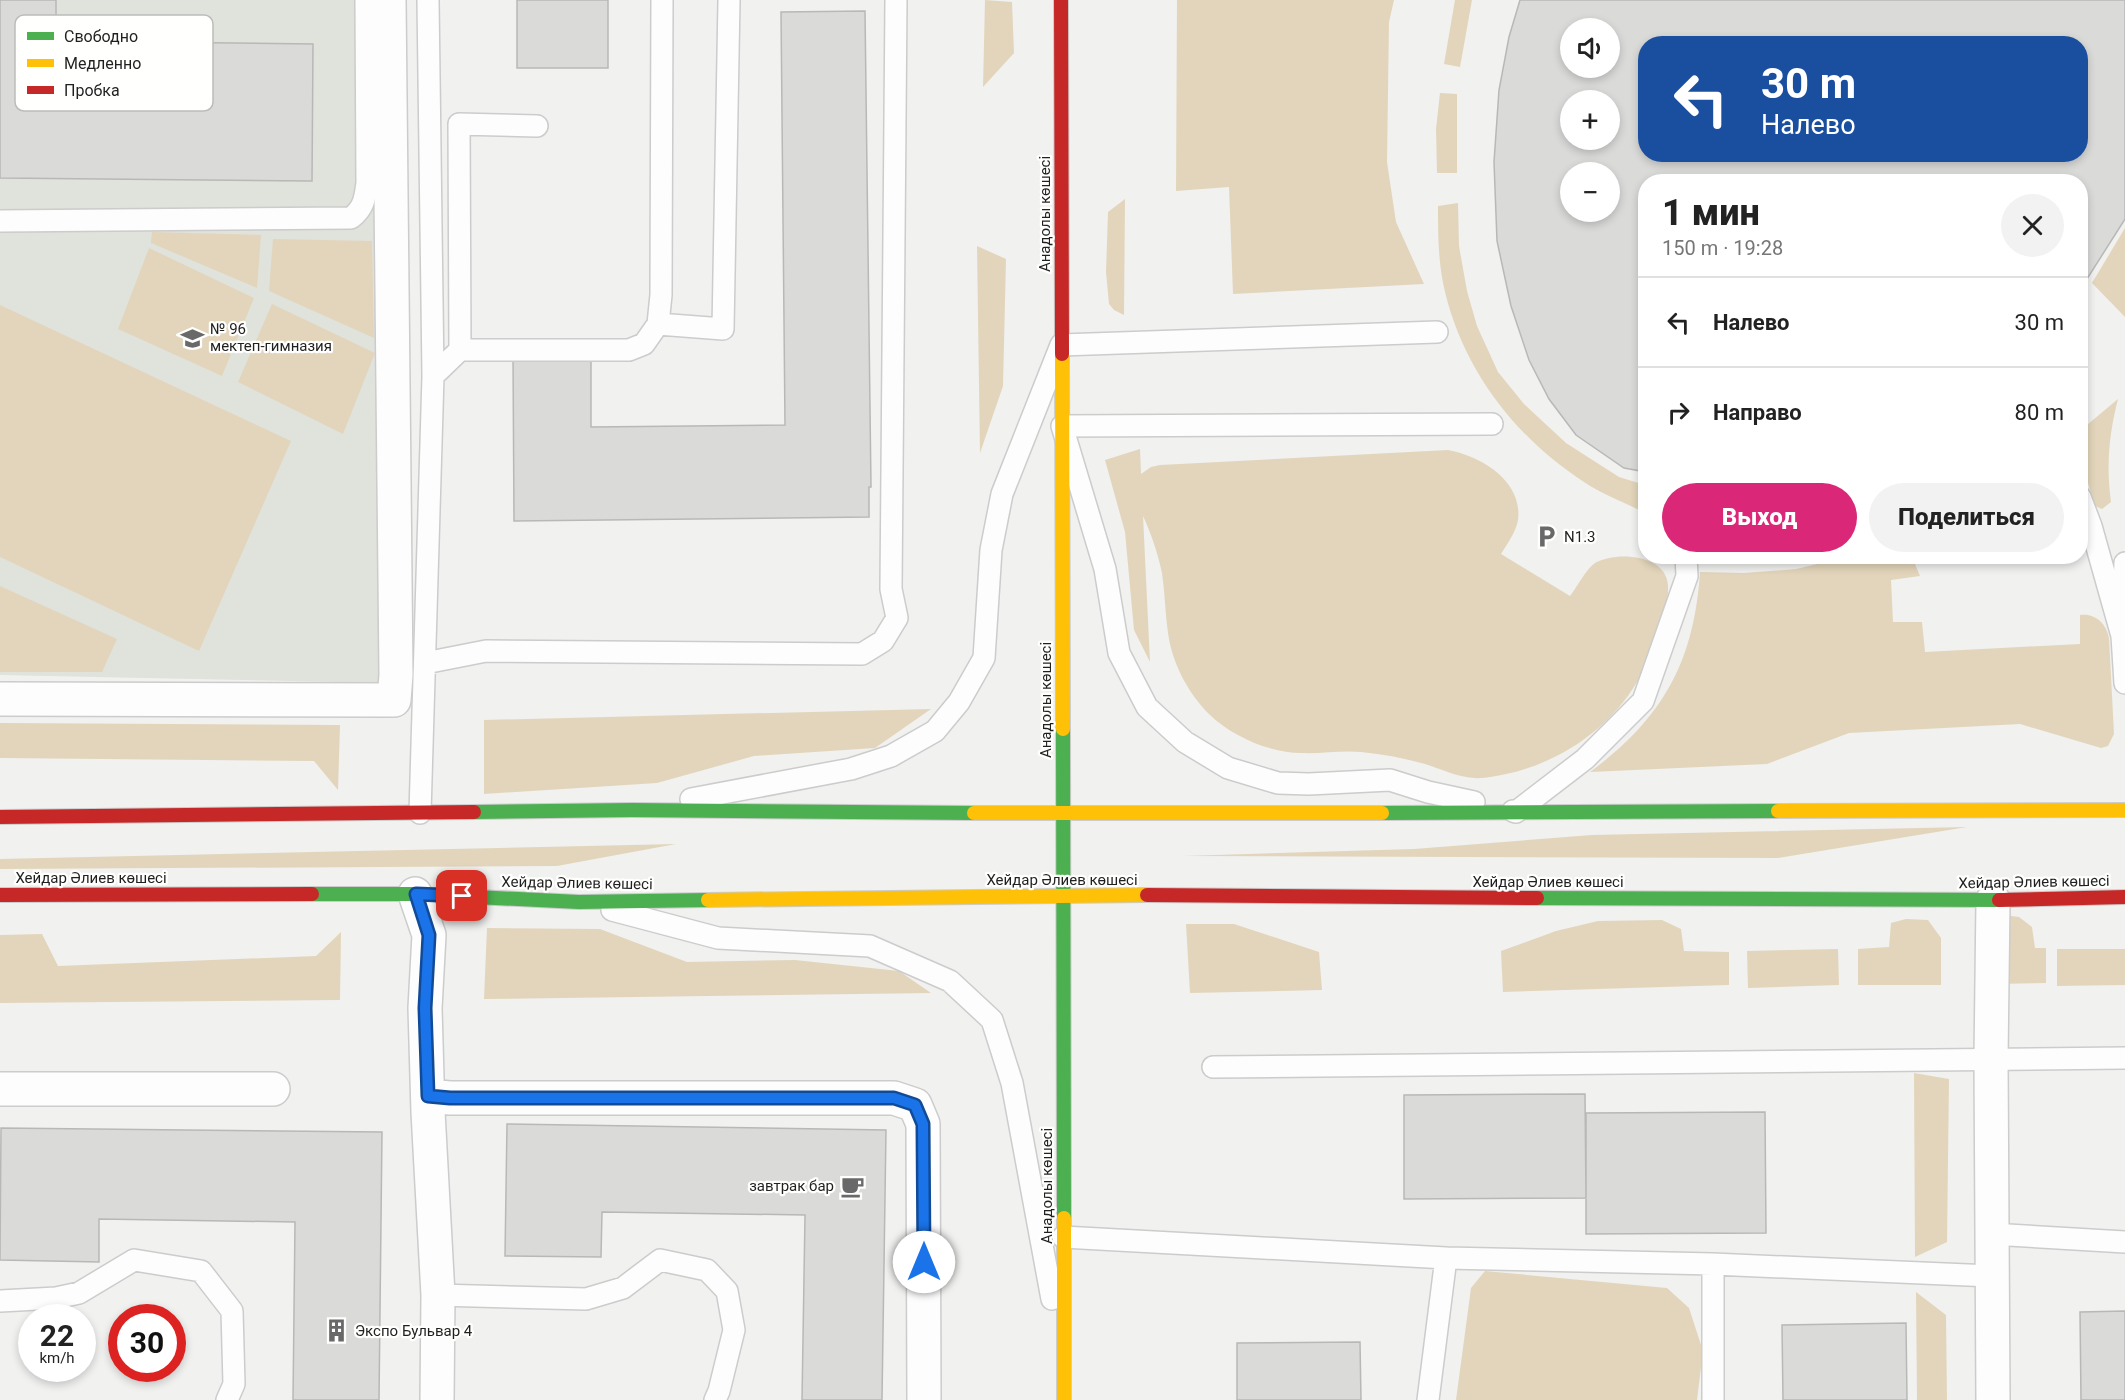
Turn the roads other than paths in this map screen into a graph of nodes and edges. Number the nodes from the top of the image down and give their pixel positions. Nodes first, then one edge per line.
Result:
1 (366, 0) edge
2 (388, 0) edge
3 (428, 0) edge
4 (662, 0) edge
5 (729, 0) edge
6 (896, 0) edge
7 (1061, 0) edge
8 (537, 126) dead end
9 (0, 221) edge
10 (658, 324) junction
11 (1437, 332) dead end
12 (1062, 345) junction
13 (460, 350) junction
14 (433, 376) junction
15 (1492, 424) dead end
16 (1062, 426) junction
17 (2088, 518) edge
18 (2125, 563) edge
19 (1686, 564) edge
20 (2122, 636) junction
21 (425, 663) junction
22 (2125, 683) edge
23 (0, 699) edge
24 (632, 810) junction
25 (2125, 810) edge
26 (1516, 812) junction
27 (420, 813) junction
28 (1063, 813) junction
29 (0, 817) edge
30 (416, 894) junction
31 (0, 895) edge
32 (1063, 895) junction
33 (2125, 897) edge
34 (1994, 900) junction
35 (579, 902) junction
36 (2125, 1058) edge
37 (1991, 1059) junction
38 (1213, 1067) dead end
39 (0, 1089) edge
40 (273, 1089) dead end
41 (428, 1096) junction
42 (1991, 1234) junction
43 (1063, 1238) junction
44 (2125, 1242) edge
45 (1446, 1258) junction
46 (1713, 1264) junction
47 (1991, 1276) junction
48 (438, 1295) junction
49 (0, 1301) edge
50 (1064, 1359) junction
51 (227, 1400) edge
52 (437, 1400) edge
53 (715, 1400) edge
54 (924, 1400) edge
55 (1064, 1400) edge
56 (1428, 1400) edge
57 (1713, 1400) edge
58 (1993, 1400) edge

1 - 9 lane
2 - 23 street
3 - 14 lane
4 - 10 lane
5 - 10 lane
6 - 21 lane
7 - 12 street, Анадолы көшесі
8 - 13 lane
10 - 13 lane
11 - 12 lane
12 - 16 street, Анадолы көшесі
12 - 24 lane
13 - 14 lane
14 - 21 lane
15 - 16 lane
16 - 26 lane
16 - 28 street, Анадолы көшесі
17 - 20 lane
18 - 20 lane
19 - 26 lane
20 - 22 lane
21 - 27 lane
24 - 27 street
24 - 28 street
25 - 26 street
26 - 28 street
27 - 29 street
28 - 32 street, Анадолы көшесі
30 - 31 street, Хейдар Әлиев көшесі
30 - 35 street, Хейдар Әлиев көшесі
30 - 41 street
32 - 34 street, Хейдар Әлиев көшесі
32 - 35 street, Хейдар Әлиев көшесі
32 - 43 street, Анадолы көшесі
33 - 34 street, Хейдар Әлиев көшесі
34 - 37 street
35 - 50 lane
36 - 37 lane
37 - 38 lane
37 - 42 street
39 - 40 street
41 - 48 street
41 - 54 street
42 - 44 lane
42 - 47 street
43 - 45 lane
43 - 50 street, Анадолы көшесі
45 - 46 lane
45 - 56 lane
46 - 47 lane
46 - 57 lane
47 - 58 street
48 - 52 street
48 - 53 lane
49 - 51 lane
50 - 55 street, Анадолы көшесі

